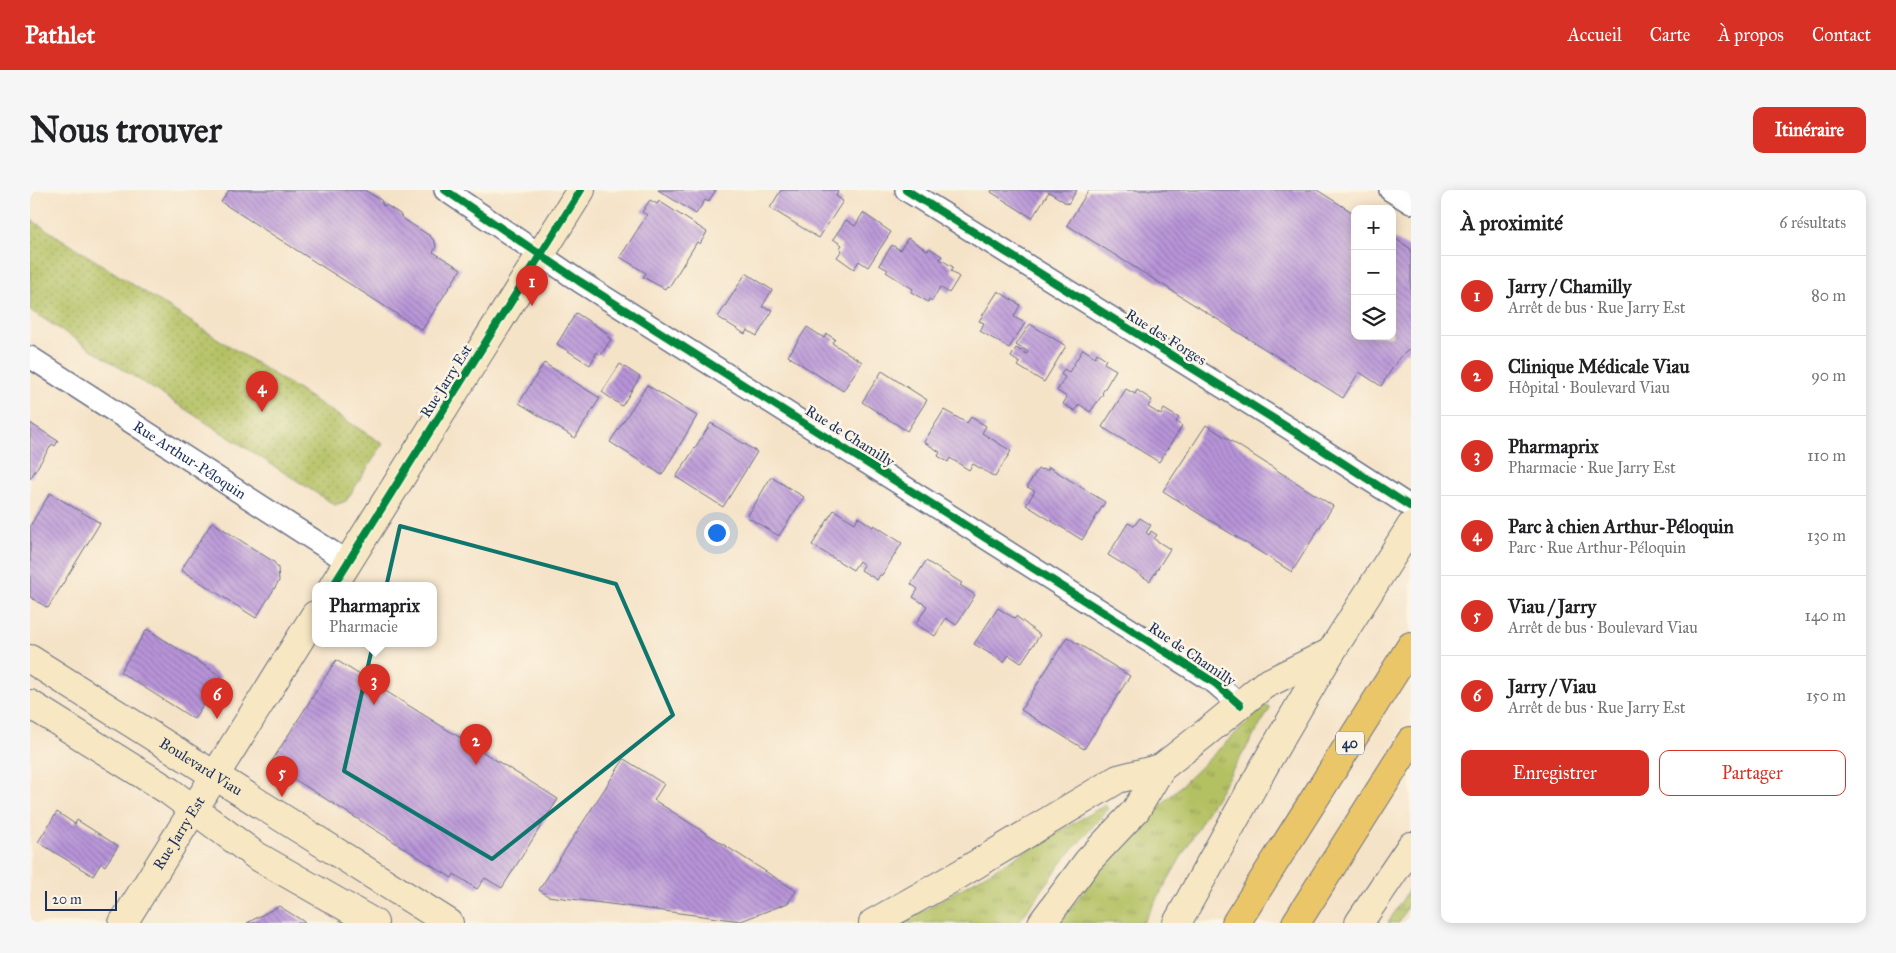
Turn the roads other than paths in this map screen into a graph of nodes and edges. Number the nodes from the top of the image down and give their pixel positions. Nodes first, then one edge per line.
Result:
1 (445, 190) edge
2 (582, 190) edge
3 (906, 190) edge
4 (1390, 190) edge
5 (1411, 203) edge
6 (539, 256) junction
7 (30, 357) edge
8 (1411, 507) edge
9 (1411, 526) edge
10 (348, 562) junction
11 (336, 582) edge
12 (312, 620) edge
13 (1411, 646) edge
14 (1331, 652) junction
15 (30, 659) edge
16 (30, 704) edge
17 (1240, 705) junction
18 (1411, 741) edge
19 (1160, 768) junction
20 (215, 776) junction
21 (193, 808) junction
22 (1411, 846) edge
23 (123, 923) edge
24 (374, 923) edge
25 (449, 923) edge
26 (873, 923) edge
27 (1042, 923) edge
28 (1177, 923) edge
29 (1236, 923) edge
30 (1296, 923) edge
31 (1359, 923) edge

1 - 6 street, Rue de Chamilly
2 - 6 main road, Rue Jarry Est
3 - 8 street, Rue des Forges
4 - 5 street
6 - 10 main road, Rue Jarry Est
6 - 17 street, Rue de Chamilly
7 - 10 street, Rue Arthur-Péloquin
9 - 14 main road
10 - 11 main road, Rue Jarry Est
12 - 20 main road, Rue Jarry Est
13 - 29 highway, 40
14 - 17 main road
14 - 28 main road
15 - 20 main road, Boulevard Viau
16 - 21 main road
17 - 19 main road
18 - 30 highway
19 - 26 main road
19 - 27 main road
20 - 21 main road, Rue Jarry Est
20 - 25 main road, Boulevard Viau
21 - 23 main road, Rue Jarry Est
21 - 24 main road
22 - 31 main road

